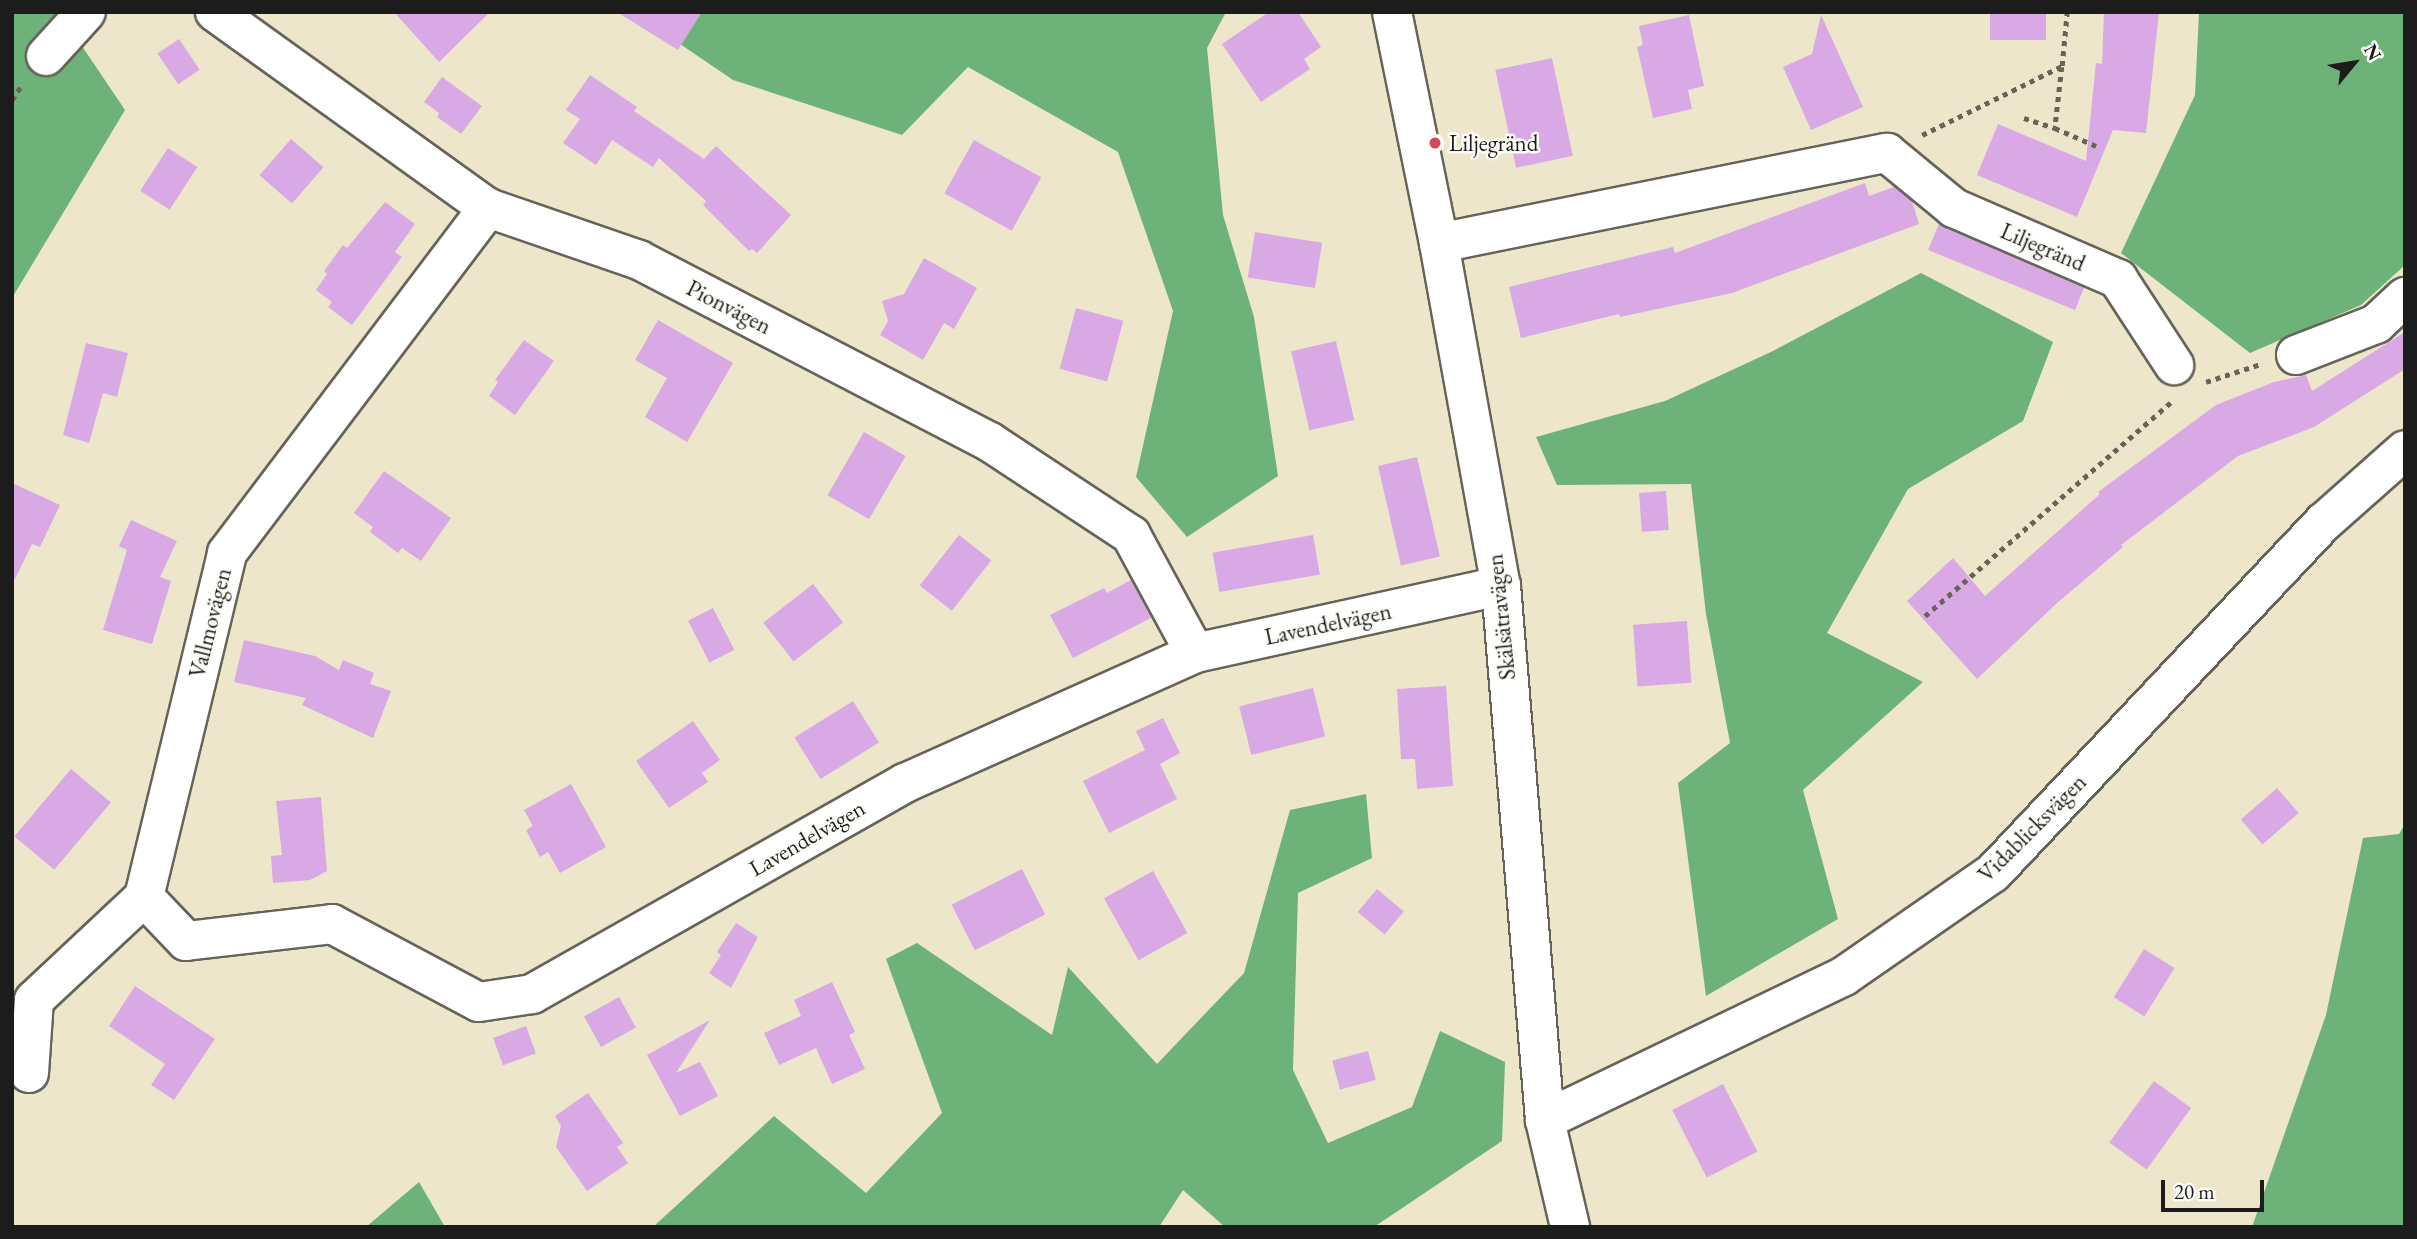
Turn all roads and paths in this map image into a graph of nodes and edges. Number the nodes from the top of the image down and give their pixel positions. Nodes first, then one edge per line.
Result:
1 (86, 12) edge
2 (215, 12) edge
3 (1392, 12) edge
4 (2067, 12) edge
5 (46, 56) dead end
6 (2062, 66) junction
7 (2024, 118) dead end
8 (2055, 128) junction
9 (2096, 146) dead end
10 (1887, 153) junction
11 (488, 208) junction
12 (1439, 243) junction
13 (2405, 297) edge
14 (2296, 355) joint
15 (2182, 382) junction
16 (2405, 450) edge
17 (1501, 586) junction
18 (1925, 616) dead end
19 (1195, 653) junction
20 (144, 897) junction
21 (29, 1073) dead end
22 (1545, 1120) junction
23 (1570, 1227) edge

1 - 5 street
2 - 11 street, Pionvägen
3 - 12 street, Skälsätravägen
4 - 6 path
6 - 8 path
6 - 10 path
7 - 8 path
8 - 9 path
10 - 12 street
10 - 15 street, Liljegränd
11 - 19 street, Pionvägen
11 - 20 street, Vallmovägen
12 - 17 street, Skälsätravägen
13 - 14 street
14 - 15 path
15 - 18 path
16 - 22 street, Vidablicksvägen
17 - 19 street, Lavendelvägen
17 - 22 street, Skälsätravägen
19 - 20 street, Lavendelvägen
20 - 21 street
22 - 23 street, Skälsätravägen

